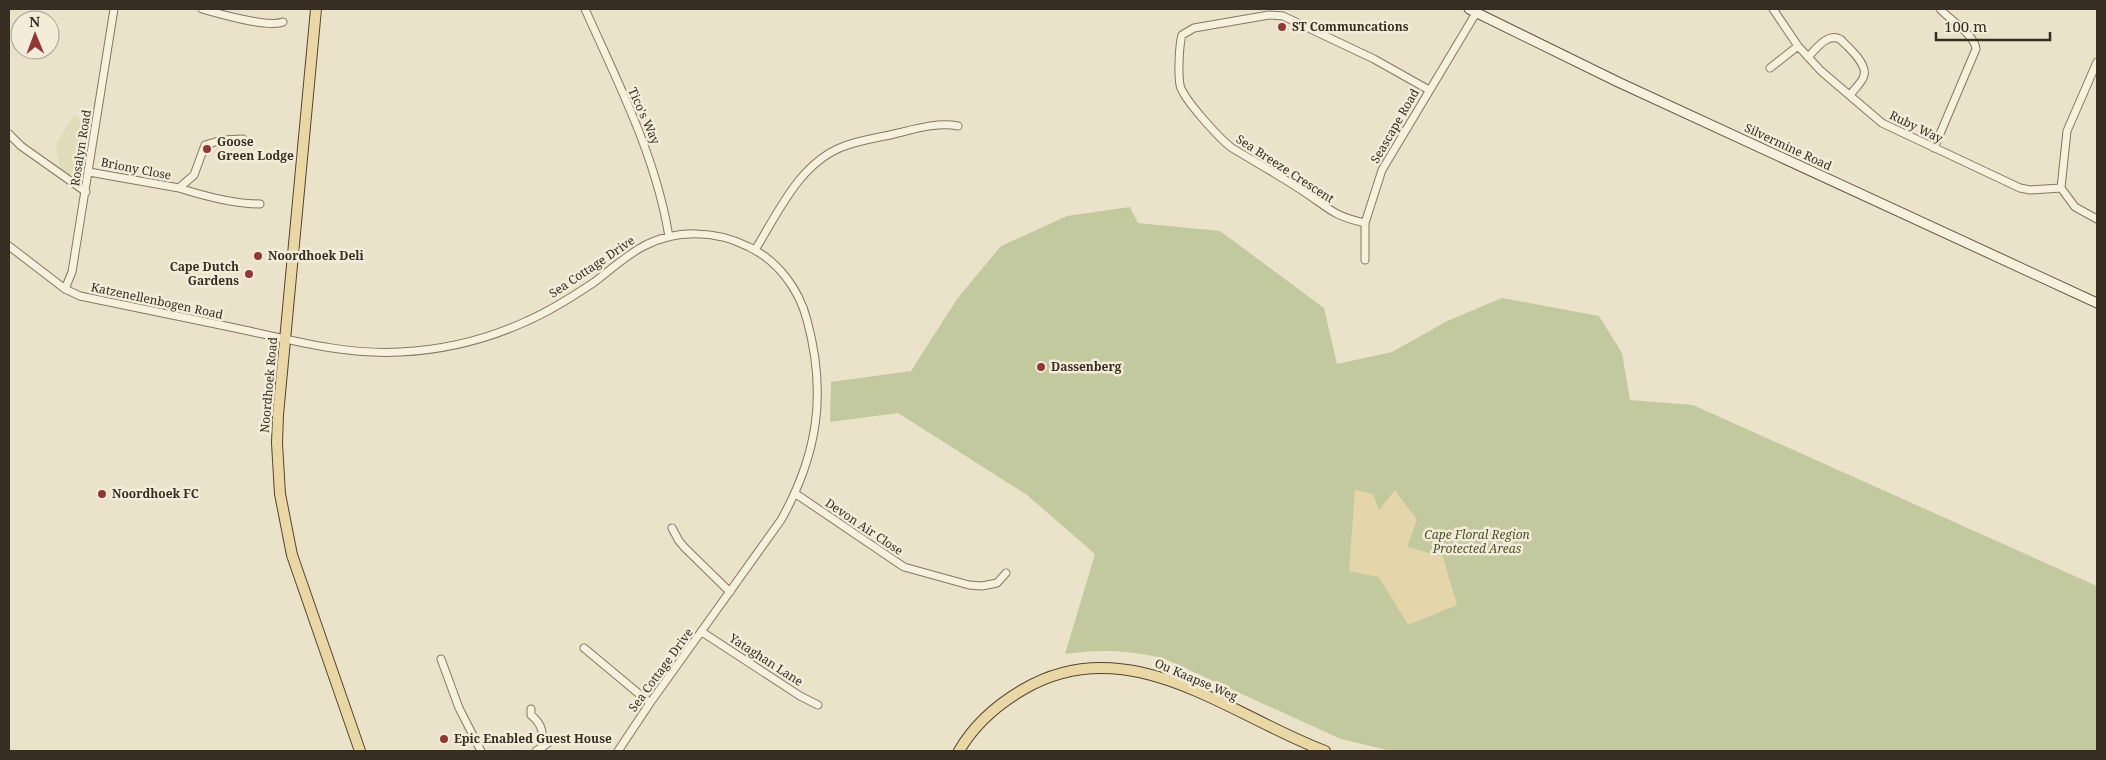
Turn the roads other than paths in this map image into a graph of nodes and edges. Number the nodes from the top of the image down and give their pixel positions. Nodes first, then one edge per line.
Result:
1 (114, 9) edge
2 (202, 9) edge
3 (316, 9) edge
4 (584, 9) edge
5 (1773, 9) edge
6 (1940, 9) edge
7 (1473, 11) edge
8 (283, 22) dead end
9 (1798, 46) junction
10 (1808, 56) junction
11 (2097, 62) edge
12 (1770, 68) dead end
13 (1429, 90) junction
14 (1850, 95) junction
15 (958, 126) dead end
16 (9, 134) edge
17 (242, 139) dead end
18 (1934, 148) junction
19 (89, 172) junction
20 (179, 188) junction
21 (2061, 188) junction
22 (86, 192) junction
23 (260, 204) dead end
24 (2097, 219) edge
25 (1365, 223) junction
26 (669, 237) junction
27 (9, 246) edge
28 (755, 250) junction
29 (1366, 260) dead end
30 (65, 289) junction
31 (2097, 303) edge
32 (286, 339) junction
33 (796, 494) junction
34 (672, 528) dead end
35 (1006, 573) dead end
36 (730, 592) junction
37 (702, 632) junction
38 (584, 648) dead end
39 (441, 659) dead end
40 (650, 703) junction
41 (818, 705) dead end
42 (531, 709) dead end
43 (551, 741) dead end
44 (539, 749) edge
45 (360, 751) edge
46 (481, 751) edge
47 (618, 751) edge
48 (959, 751) edge
49 (1325, 751) edge

1 - 19 street, Rosalyn Road
2 - 8 street
3 - 32 main road, Noordhoek Road
4 - 26 street, Tico's Way
5 - 9 street, Ruby Way
6 - 18 street
7 - 13 street, Seascape Road
7 - 31 street, Silvermine Road
9 - 10 street, Ruby Way
9 - 12 street
10 - 14 street, Ruby Way
10 - 14 street
11 - 21 street
13 - 25 street, Seascape Road
13 - 25 street, Sea Breeze Crescent
14 - 18 street, Ruby Way
15 - 28 street
16 - 22 street
17 - 20 street, Briony Close
18 - 21 street, Ruby Way
19 - 20 street, Briony Close
19 - 22 street, Rosalyn Road
20 - 23 street
21 - 24 street
22 - 30 street, Rosalyn Road
25 - 29 street, Seascape Road
26 - 28 street, Sea Cottage Drive
26 - 32 street, Sea Cottage Drive
27 - 30 street, Katzenellenbogen Road
28 - 33 street, Sea Cottage Drive
30 - 32 street, Katzenellenbogen Road
32 - 45 main road, Noordhoek Road
33 - 35 street, Devon Air Close
33 - 36 street, Sea Cottage Drive
34 - 36 street
36 - 37 street, Sea Cottage Drive
37 - 40 street, Sea Cottage Drive
37 - 41 street, Yataghan Lane
38 - 40 street
39 - 46 street
40 - 47 street, Sea Cottage Drive
42 - 44 street
43 - 44 street
48 - 49 main road, Ou Kaapse Weg

